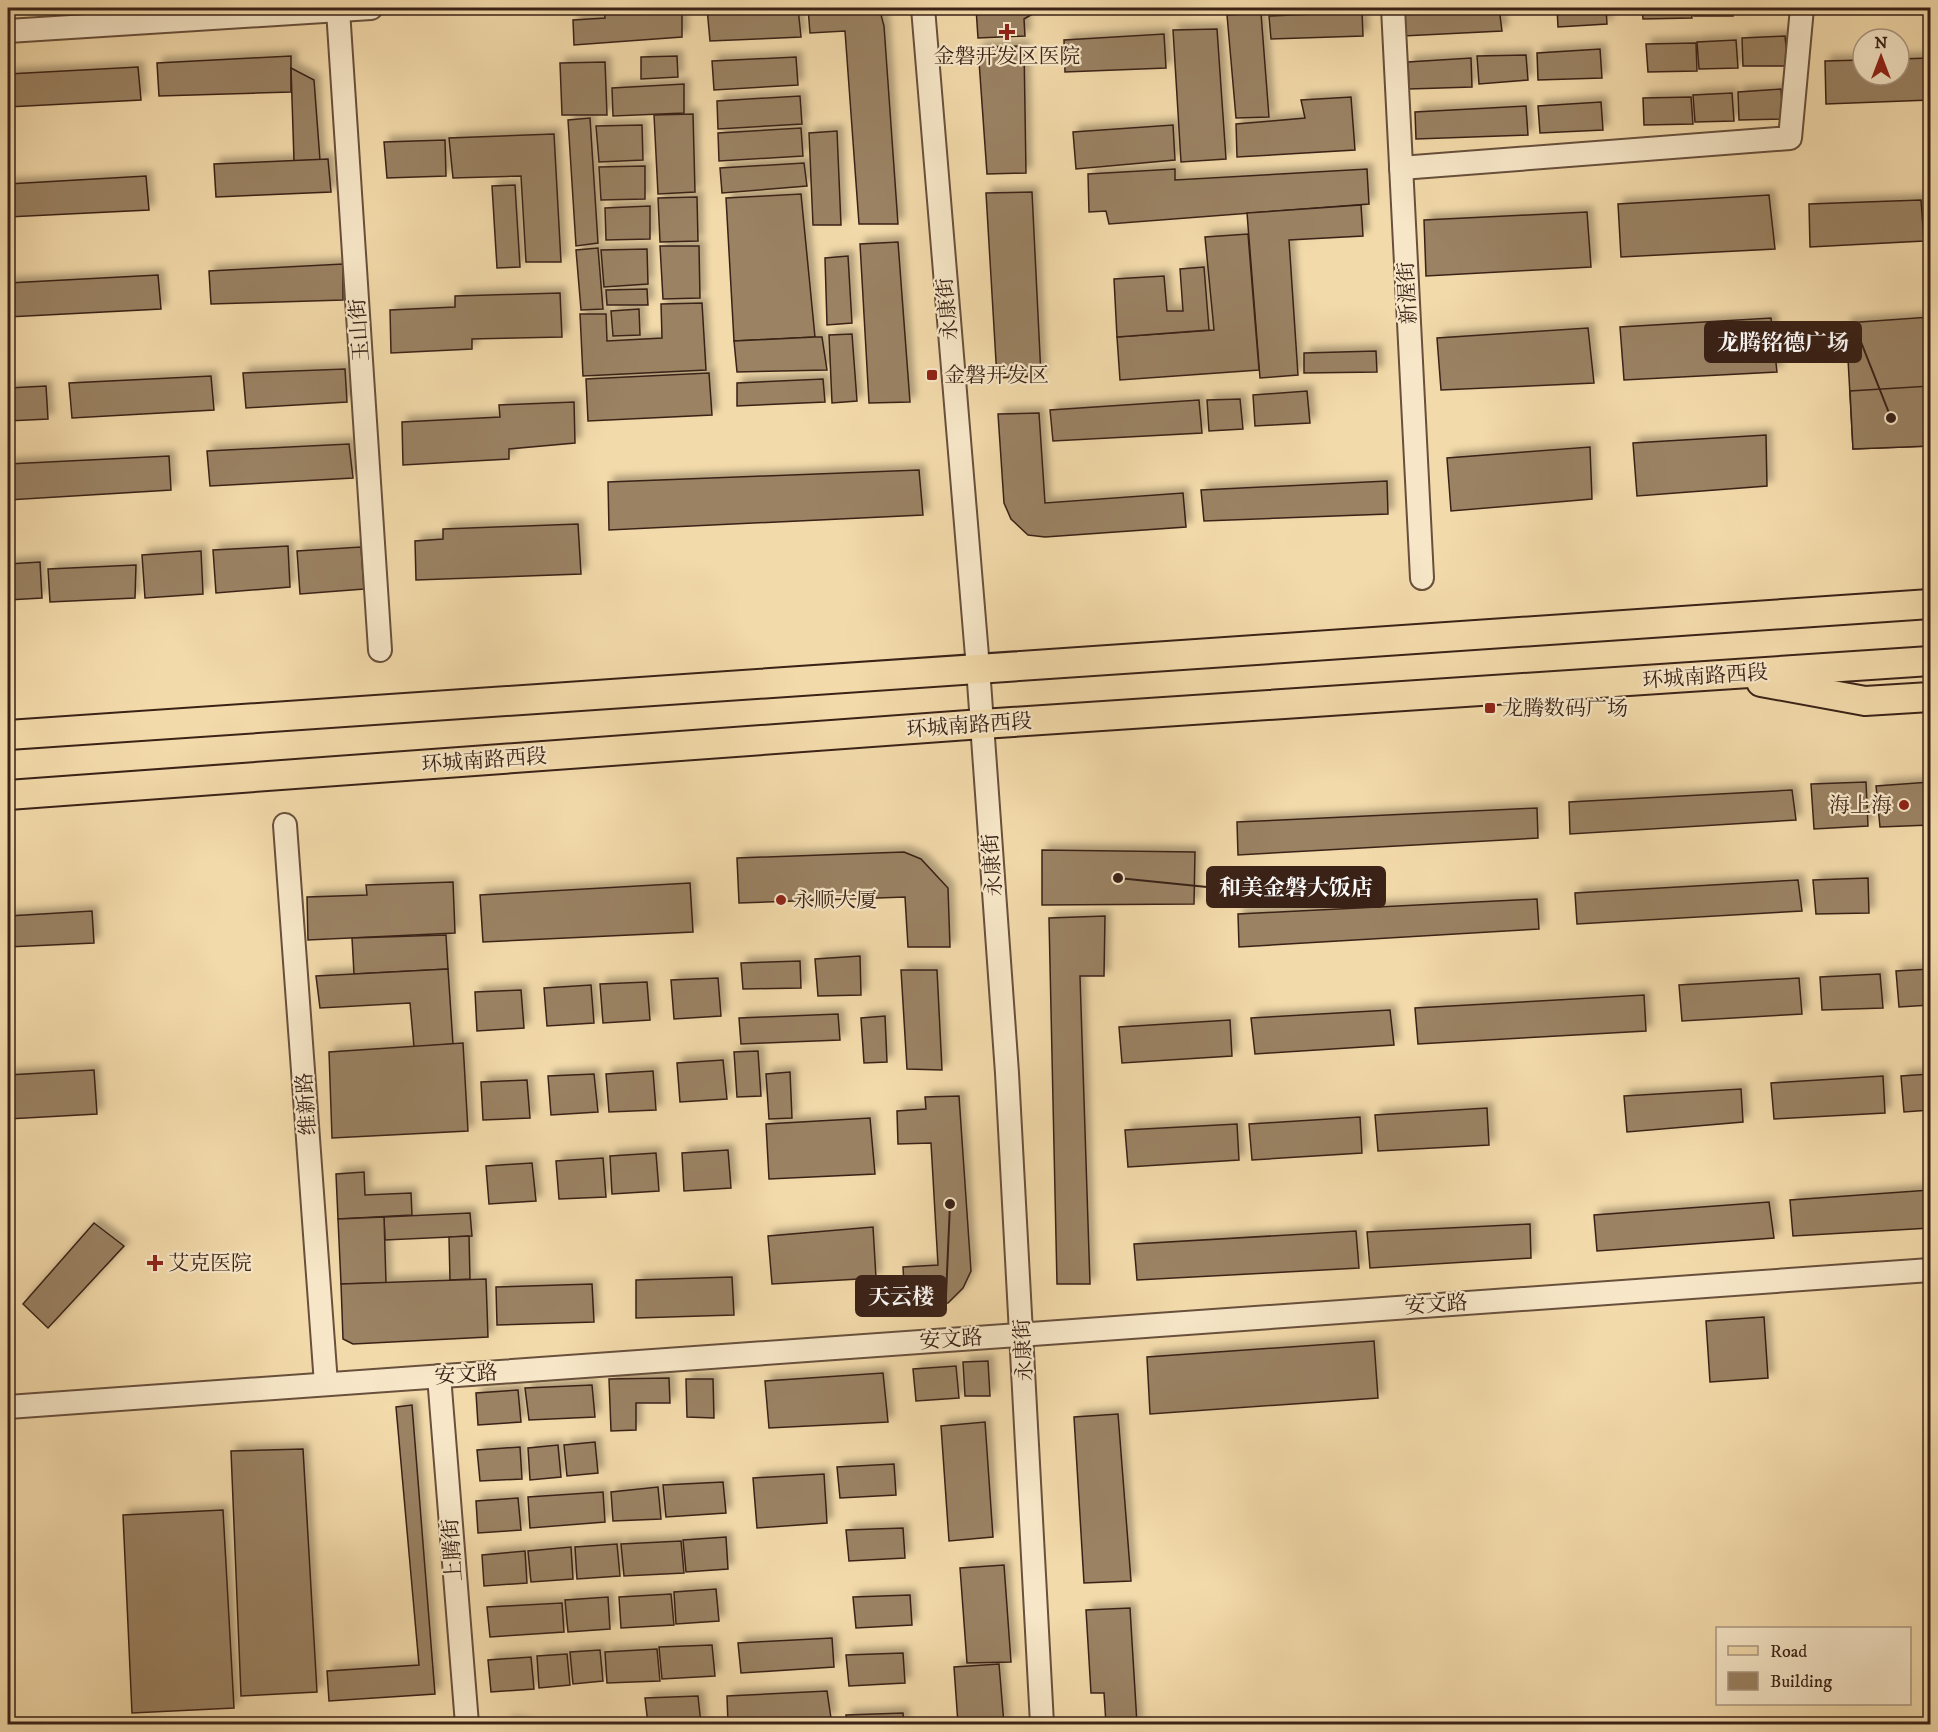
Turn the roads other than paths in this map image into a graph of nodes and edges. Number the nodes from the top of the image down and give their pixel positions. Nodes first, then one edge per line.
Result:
1 (371, 8) edge
2 (923, 8) edge
3 (1392, 8) edge
4 (1802, 8) edge
5 (338, 10) junction
6 (134, 15) edge
7 (8, 31) edge
8 (1401, 168) junction
9 (1422, 578) dead end
10 (1930, 604) edge
11 (380, 650) dead end
12 (1930, 661) edge
13 (978, 668) junction
14 (1723, 675) junction
15 (1930, 697) edge
16 (982, 724) junction
17 (8, 735) edge
18 (8, 795) edge
19 (285, 825) dead end
20 (1930, 1270) edge
21 (1022, 1334) junction
22 (439, 1376) junction
23 (326, 1384) junction
24 (8, 1407) edge
25 (467, 1725) edge
26 (1042, 1725) edge

1 - 5 street
2 - 13 street, 永康街
3 - 8 street, 新渥街
4 - 8 street
5 - 6 street
5 - 11 street, 玉山街
6 - 7 street
8 - 9 street, 新渥街
10 - 13 main road
12 - 14 main road, 环城南路西段
13 - 16 street, 永康街
13 - 17 main road
14 - 15 main road
14 - 16 main road, 环城南路西段
16 - 18 main road, 环城南路西段
16 - 21 street, 永康街
19 - 23 street, 维新路
20 - 21 street, 安文路
21 - 22 street, 安文路
21 - 26 street, 永康街
22 - 23 street, 安文路
22 - 25 street, 上腾街
23 - 24 street, 安文路

